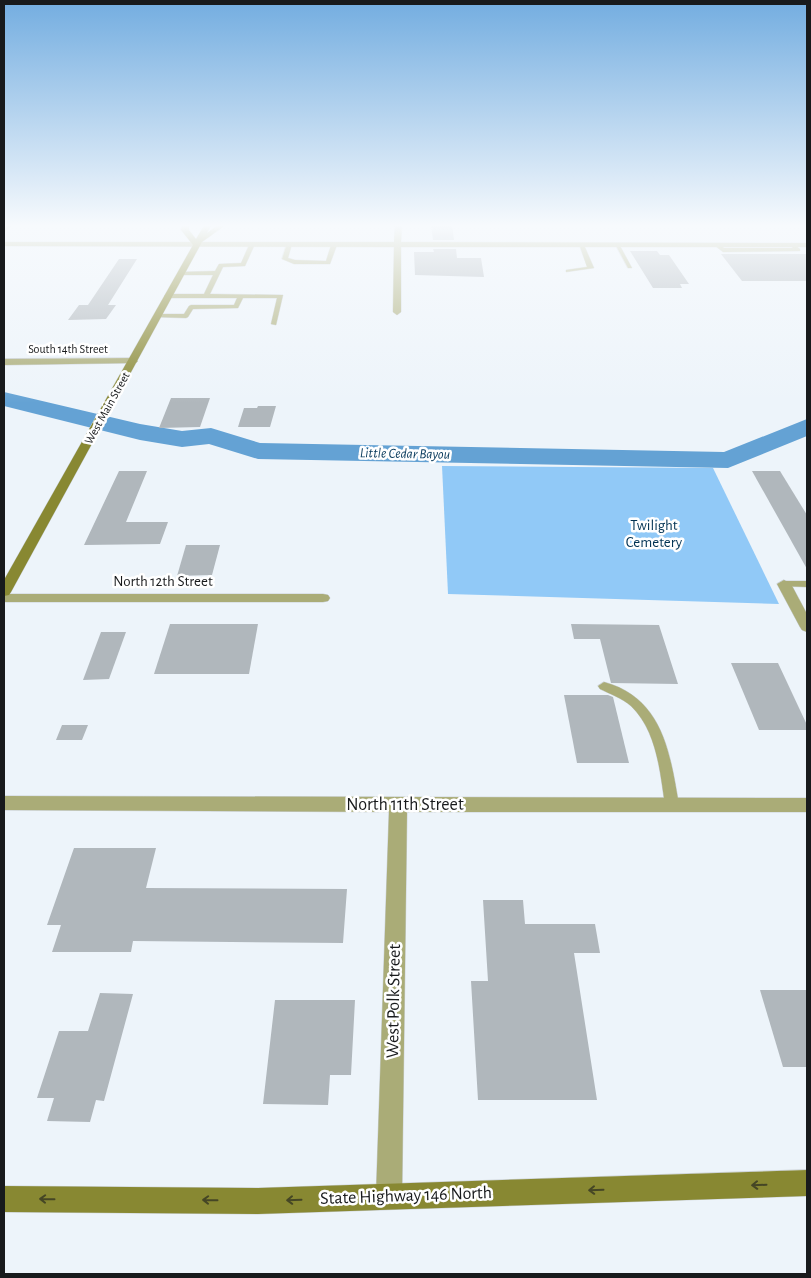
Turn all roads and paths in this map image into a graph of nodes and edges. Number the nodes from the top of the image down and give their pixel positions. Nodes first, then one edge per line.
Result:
1 (175, 284) edge
2 (212, 284) edge
3 (398, 284) edge
4 (167, 296) junction
5 (206, 296) junction
6 (241, 296) junction
7 (397, 312) dead end
8 (157, 316) junction
9 (274, 324) dead end
10 (132, 361) junction
11 (4, 362) edge
12 (784, 584) joint
13 (807, 584) edge
14 (4, 592) edge
15 (4, 598) edge
16 (323, 598) dead end
17 (807, 627) edge
18 (604, 686) dead end
19 (4, 802) edge
20 (398, 805) junction
21 (672, 805) junction
22 (807, 805) edge
23 (807, 1183) edge
24 (389, 1196) junction
25 (4, 1198) edge

1 - 4 main road, West Main Street
2 - 5 lane
3 - 7 street
4 - 5 lane
4 - 8 main road, West Main Street
5 - 6 lane
6 - 8 lane
6 - 9 lane
8 - 10 main road, West Main Street
10 - 11 street, South 14th Street
10 - 14 main road, West Main Street
12 - 13 lane
12 - 17 street
15 - 16 street, North 12th Street
18 - 21 lane
19 - 20 street, North 11th Street
20 - 21 street, North 11th Street
20 - 24 street, West Polk Street
21 - 22 street, North 11th Street
23 -> 24 main road, State Highway 146 North
24 -> 25 main road, State Highway 146 North

